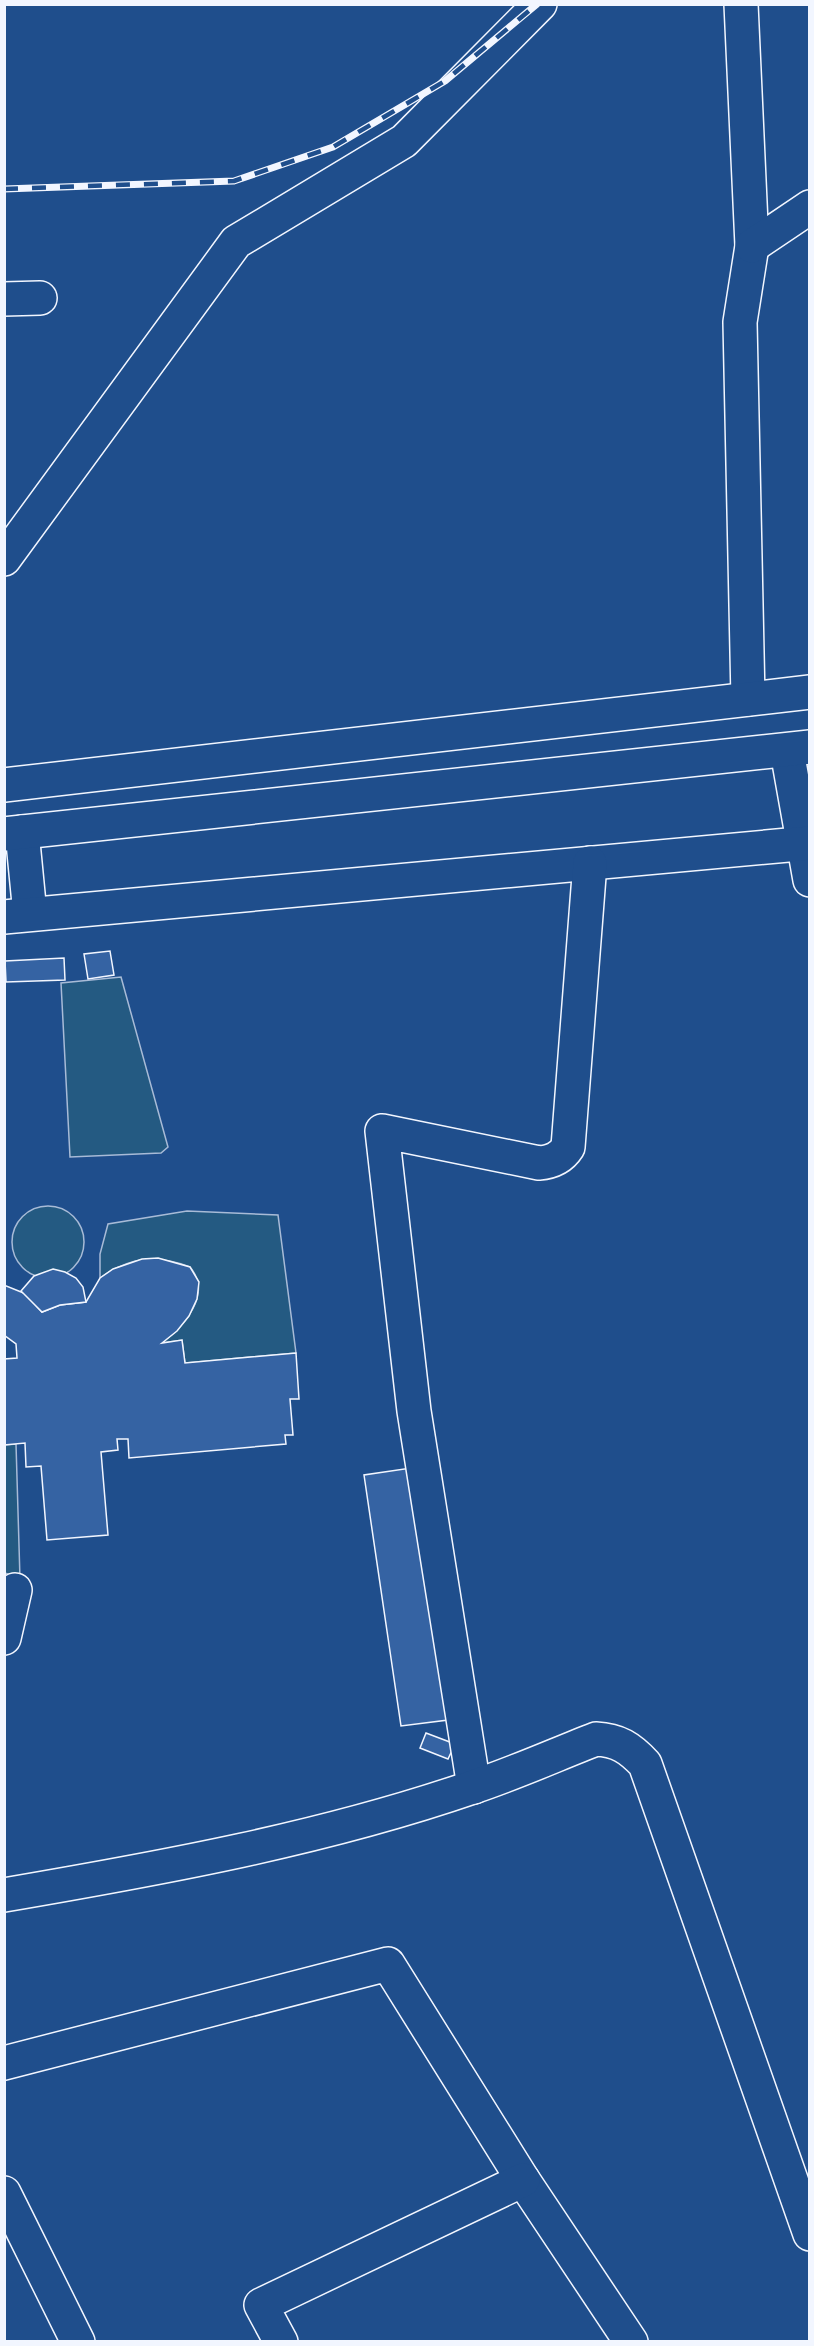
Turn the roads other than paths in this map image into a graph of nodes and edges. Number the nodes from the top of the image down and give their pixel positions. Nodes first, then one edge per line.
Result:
1 (540, 4) edge
2 (741, 4) edge
3 (810, 207) edge
4 (752, 246) junction
5 (39, 298) dead end
6 (4, 299) edge
7 (4, 559) edge
8 (810, 692) edge
9 (748, 699) junction
10 (798, 749) edge
11 (11, 784) edge
12 (13, 833) edge
13 (806, 843) edge
14 (590, 863) junction
15 (810, 880) edge
16 (17, 916) edge
17 (15, 1590) dead end
18 (4, 1638) edge
19 (474, 1787) junction
20 (4, 1895) edge
21 (4, 2063) edge
22 (523, 2180) junction
23 (4, 2193) edge
24 (810, 2234) edge
25 (616, 2337) edge
26 (78, 2342) edge
27 (281, 2342) edge

1 - 7 street
2 - 4 street
3 - 4 street
4 - 9 street
5 - 6 street
8 - 9 street
9 - 11 street
10 - 12 street
10 - 13 street
11 - 12 street
12 - 16 street
13 - 14 street
13 - 15 street
14 - 16 street
14 - 19 street
17 - 18 street
19 - 20 street
19 - 24 street
21 - 22 street
22 - 25 street
22 - 27 street
23 - 26 street

